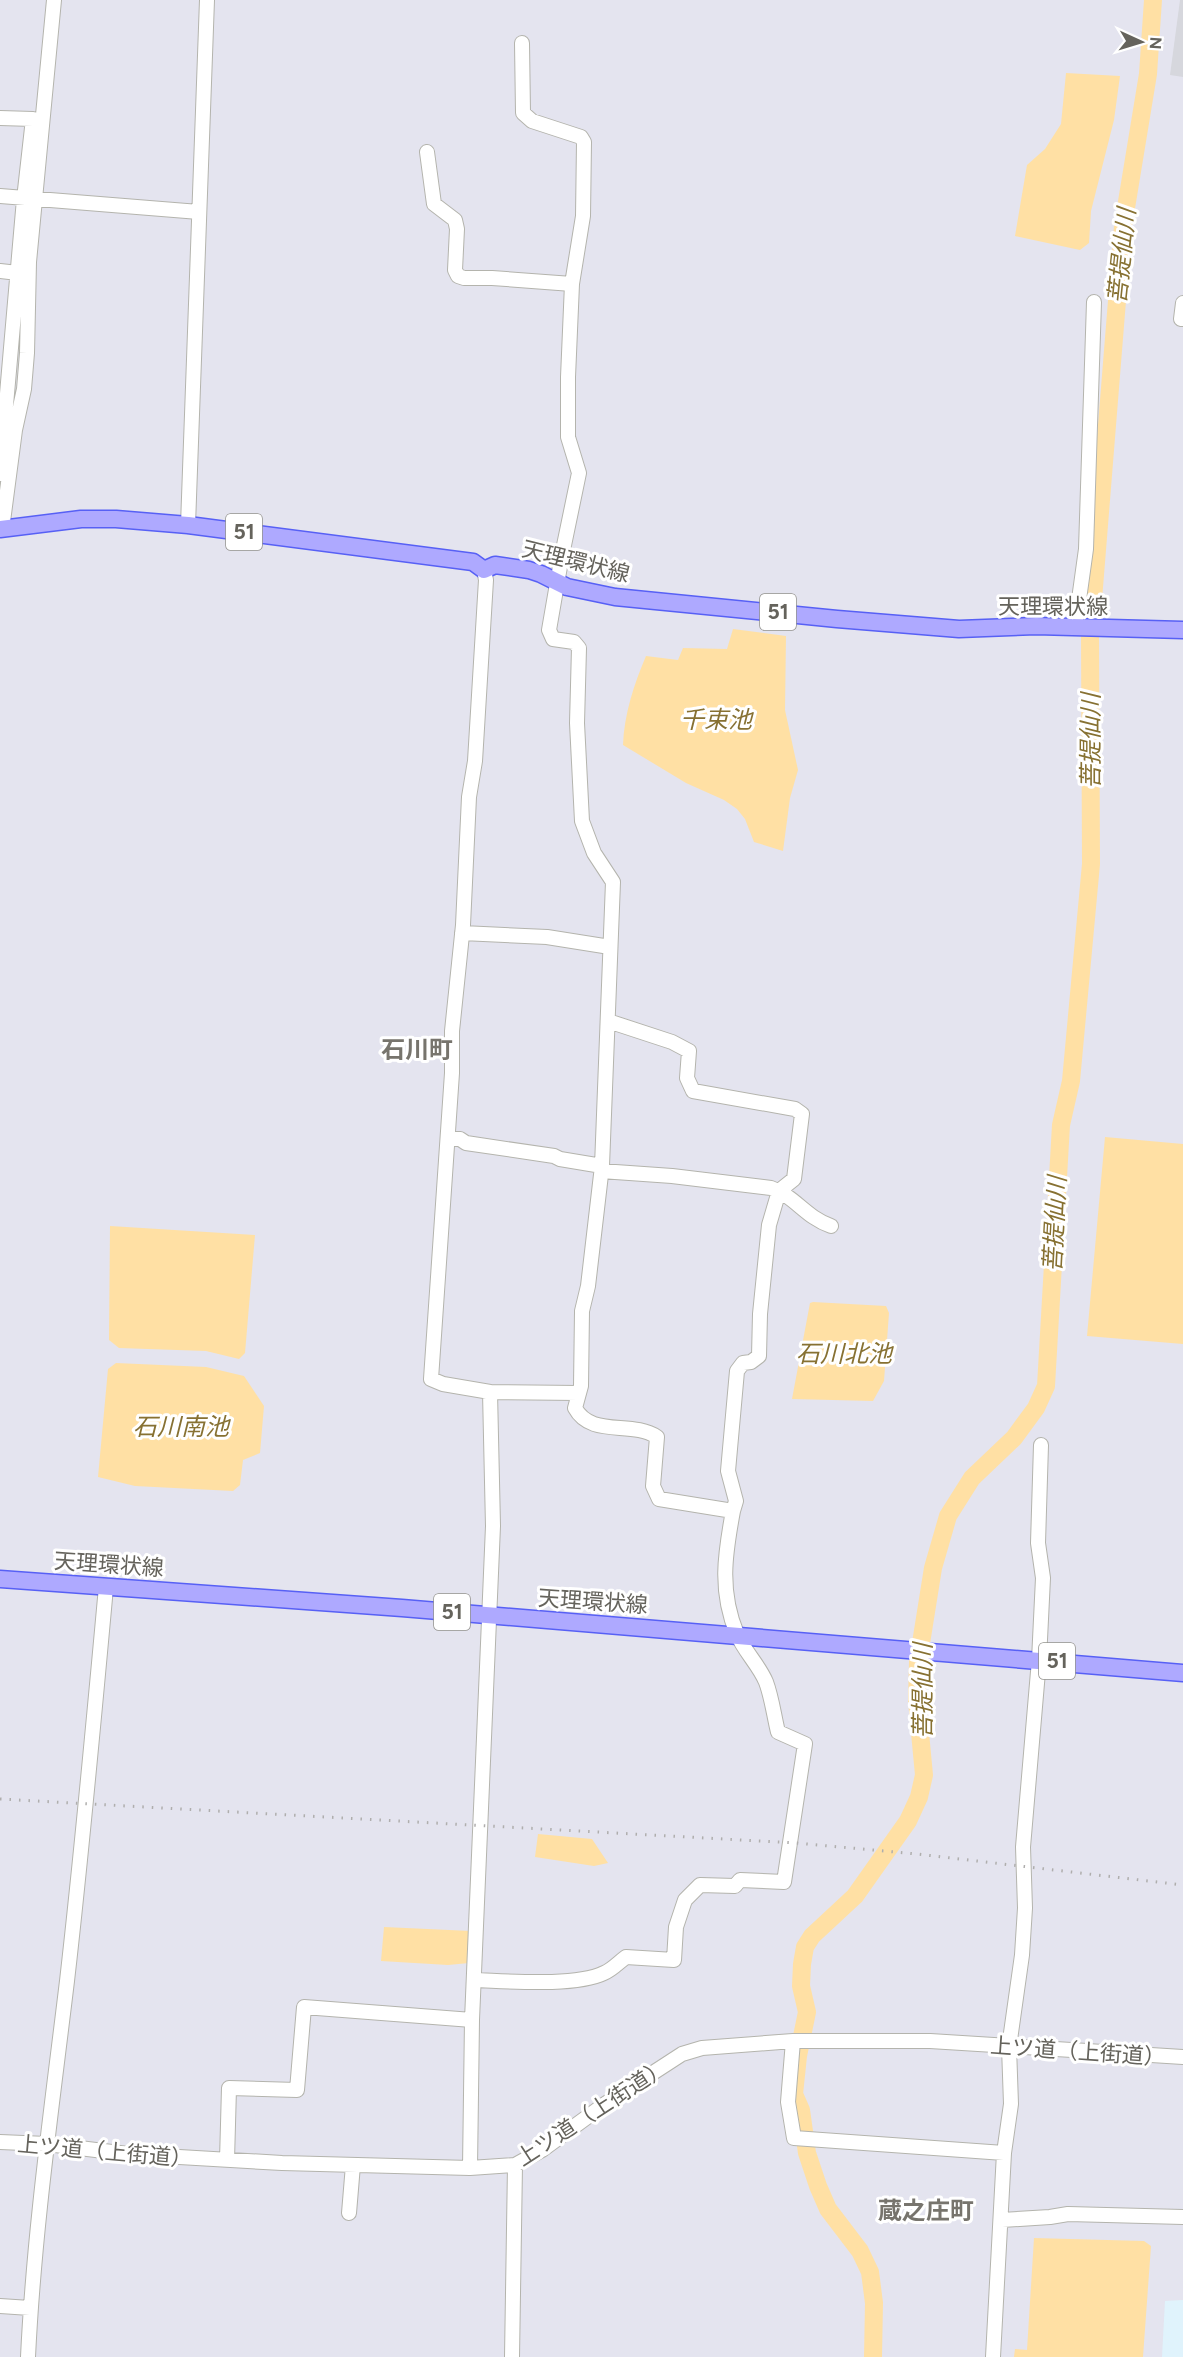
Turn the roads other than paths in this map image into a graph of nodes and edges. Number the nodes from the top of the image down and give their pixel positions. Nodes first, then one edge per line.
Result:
1 (54, 0) edge
2 (207, 0) edge
3 (522, 43) dead end
4 (0, 118) edge
5 (427, 152) dead end
6 (0, 196) edge
7 (30, 199) junction
8 (200, 212) junction
9 (0, 271) edge
10 (18, 273) junction
11 (572, 284) junction
12 (1094, 302) dead end
13 (1183, 303) edge
14 (1183, 320) edge
15 (4, 395) edge
16 (1, 469) edge
17 (188, 525) junction
18 (1, 529) edge
19 (484, 570) junction
20 (557, 581) junction
21 (1077, 628) junction
22 (1183, 630) edge
23 (462, 933) junction
24 (610, 947) junction
25 (608, 1021) junction
26 (448, 1138) junction
27 (601, 1168) junction
28 (779, 1191) junction
29 (831, 1226) dead end
30 (490, 1392) junction
31 (578, 1393) junction
32 (1041, 1445) dead end
33 (733, 1511) junction
34 (0, 1579) edge
35 (106, 1587) junction
36 (489, 1616) junction
37 (737, 1635) junction
38 (1039, 1660) junction
39 (1183, 1673) edge
40 (474, 1980) junction
41 (472, 2020) junction
42 (792, 2041) junction
43 (1009, 2047) junction
44 (1183, 2057) edge
45 (0, 2142) edge
46 (47, 2144) junction
47 (1004, 2153) junction
48 (227, 2160) junction
49 (353, 2165) junction
50 (515, 2165) junction
51 (470, 2168) junction
52 (349, 2213) dead end
53 (1183, 2217) edge
54 (1002, 2220) junction
55 (0, 2306) edge
56 (30, 2308) junction
57 (28, 2357) edge
58 (512, 2357) edge
59 (993, 2357) edge

1 - 7 street
2 - 8 street
3 - 11 street
4 - 7 street
5 - 11 street
6 - 7 street
7 - 8 street
7 - 10 street
7 - 18 street
8 - 17 street
9 - 10 street
10 - 15 street
11 - 20 street
12 - 21 street
13 - 14 street
15 - 16 street
17 - 18 main road, 天理環状線 / 51
17 - 19 main road, 天理環状線 / 51
19 - 20 main road, 天理環状線 / 51
19 - 23 street
20 - 21 main road, 天理環状線 / 51
20 - 24 street
21 - 22 main road, 天理環状線 / 51
23 - 24 street
23 - 26 street
24 - 25 street
25 - 27 street
25 - 28 street
26 - 27 street
26 - 30 street
27 - 28 street
27 - 31 street
28 - 29 street
28 - 33 street
30 - 31 street
30 - 36 street
31 - 33 street
32 - 38 street
33 - 37 street
34 - 35 main road, 天理環状線 / 51
35 - 36 main road, 天理環状線 / 51
35 - 46 street
36 - 37 main road, 天理環状線 / 51
36 - 40 street
37 - 38 main road, 天理環状線 / 51
37 - 40 street
38 - 39 main road, 天理環状線 / 51
38 - 43 street
40 - 41 street
41 - 48 street
41 - 51 street
42 - 43 street, 上ツ道（上街道）
42 - 47 street
42 - 50 street, 上ツ道（上街道）
43 - 44 street, 上ツ道（上街道）
43 - 47 street
45 - 46 street, 上ツ道（上街道）
46 - 48 street, 上ツ道（上街道）
46 - 56 street
47 - 54 street
48 - 49 street, 上ツ道（上街道）
49 - 51 street, 上ツ道（上街道）
49 - 52 street
50 - 51 street, 上ツ道（上街道）
50 - 58 street
53 - 54 street
54 - 59 street
55 - 56 street
56 - 57 street

